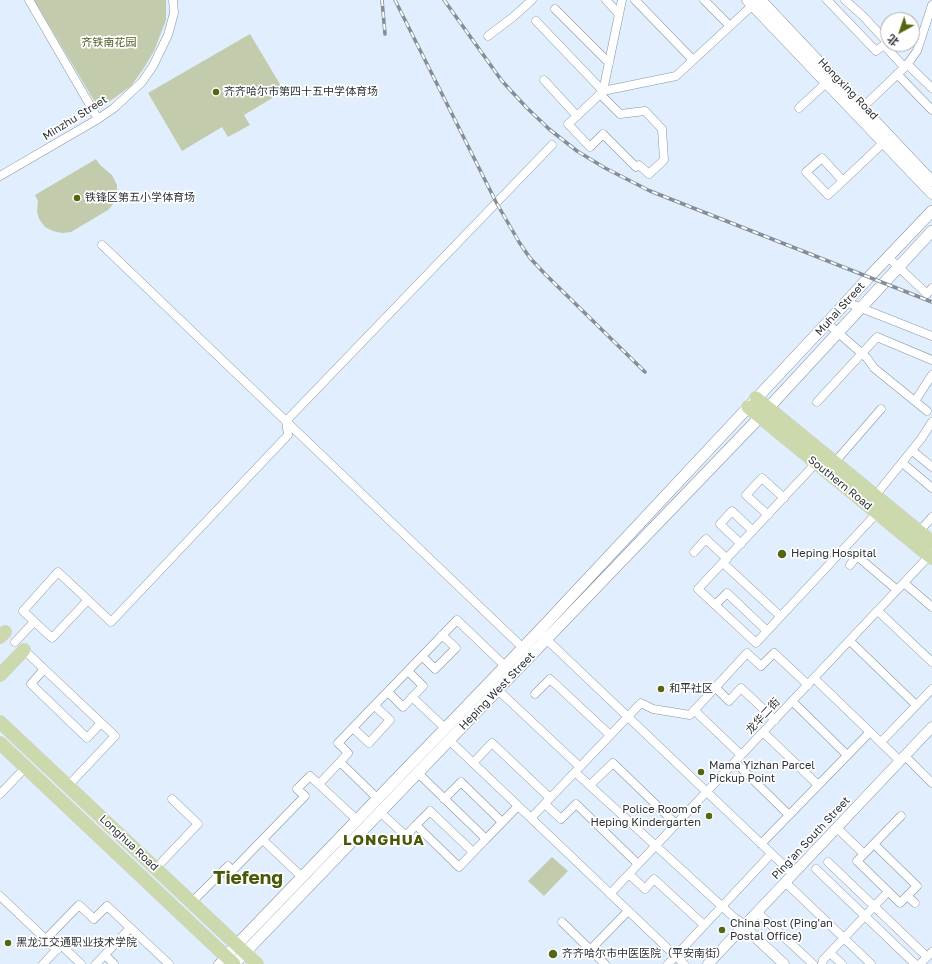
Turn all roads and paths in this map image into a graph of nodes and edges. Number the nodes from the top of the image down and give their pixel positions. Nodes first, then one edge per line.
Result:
1 (29, 0) edge
2 (174, 0) edge
3 (532, 0) edge
4 (606, 0) edge
5 (622, 0) edge
6 (635, 0) edge
7 (704, 0) edge
8 (827, 0) edge
9 (844, 0) edge
10 (755, 1) edge
11 (932, 5) edge
12 (555, 9) dead end
13 (619, 14) junction
14 (863, 16) junction
15 (536, 21) dead end
16 (930, 23) edge
17 (730, 26) junction
18 (852, 26) junction
19 (880, 34) edge
20 (488, 36) dead end
21 (880, 48) edge
22 (892, 52) edge
23 (693, 60) junction
24 (609, 64) junction
25 (906, 66) junction
26 (897, 74) junction
27 (544, 80) dead end
28 (826, 83) junction
29 (932, 88) edge
30 (601, 93) junction
31 (863, 107) junction
32 (799, 108) dead end
33 (932, 110) edge
34 (577, 116) junction
35 (98, 119) junction
36 (883, 143) junction
37 (552, 145) dead end
38 (0, 176) edge
39 (843, 180) junction
40 (932, 181) edge
41 (932, 194) edge
42 (932, 211) edge
43 (932, 231) edge
44 (102, 245) dead end
45 (888, 257) junction
46 (898, 267) junction
47 (932, 288) edge
48 (846, 302) junction
49 (862, 307) junction
50 (827, 323) junction
51 (838, 332) junction
52 (932, 336) edge
53 (862, 354) junction
54 (932, 360) edge
55 (932, 375) edge
56 (915, 401) junction
57 (817, 402) dead end
58 (752, 403) junction
59 (881, 409) dead end
60 (927, 411) dead end
61 (765, 413) junction
62 (286, 422) junction
63 (932, 423) edge
64 (915, 453) dead end
65 (835, 462) junction
66 (816, 463) junction
67 (906, 466) dead end
68 (932, 467) edge
69 (932, 488) edge
70 (875, 496) junction
71 (784, 498) junction
72 (877, 513) junction
73 (768, 515) junction
74 (932, 517) edge
75 (753, 531) junction
76 (919, 532) junction
77 (932, 542) edge
78 (741, 544) junction
79 (694, 552) dead end
80 (931, 556) edge
81 (725, 561) junction
82 (850, 565) dead end
83 (904, 583) junction
84 (897, 590) junction
85 (88, 600) junction
86 (715, 605) junction
87 (932, 607) edge
88 (878, 610) junction
89 (778, 614) dead end
90 (34, 622) junction
91 (768, 631) junction
92 (538, 632) junction
93 (442, 635) junction
94 (546, 640) junction
95 (850, 640) junction
96 (20, 646) junction
97 (523, 648) junction
98 (422, 656) junction
99 (932, 662) edge
100 (505, 666) junction
101 (44, 669) junction
102 (408, 671) junction
103 (0, 675) edge
104 (814, 678) junction
105 (808, 685) junction
106 (715, 688) junction
107 (932, 689) edge
108 (498, 690) junction
109 (388, 692) junction
110 (535, 694) dead end
111 (412, 697) junction
112 (792, 701) junction
113 (916, 705) junction
114 (375, 706) junction
115 (694, 710) junction
116 (627, 717) junction
117 (775, 720) junction
118 (0, 722) edge
119 (101, 723) junction
120 (353, 728) junction
121 (445, 728) junction
122 (763, 732) junction
123 (870, 732) junction
124 (930, 734) edge
125 (610, 735) junction
126 (449, 740) junction
127 (881, 742) junction
128 (0, 743) edge
129 (742, 755) junction
130 (847, 755) junction
131 (902, 759) junction
132 (340, 762) junction
133 (735, 762) junction
134 (473, 763) junction
135 (26, 767) junction
136 (578, 769) junction
137 (418, 773) junction
138 (932, 783) edge
139 (319, 784) junction
140 (590, 785) junction
141 (818, 785) junction
142 (68, 786) junction
143 (706, 792) junction
144 (0, 794) edge
145 (172, 799) dead end
146 (378, 799) junction
147 (444, 799) junction
148 (547, 801) junction
149 (518, 806) junction
150 (380, 812) junction
151 (789, 815) junction
152 (901, 816) dead end
153 (531, 818) junction
154 (357, 820) junction
155 (502, 822) junction
156 (676, 824) junction
157 (416, 825) junction
158 (837, 828) junction
159 (486, 839) junction
160 (263, 840) junction
161 (761, 844) junction
162 (874, 844) junction
163 (656, 845) junction
164 (473, 852) junction
165 (771, 854) junction
166 (864, 854) junction
167 (828, 862) dead end
168 (638, 864) junction
169 (156, 868) junction
170 (816, 869) dead end
171 (628, 874) junction
172 (793, 874) junction
173 (302, 877) junction
174 (785, 882) junction
175 (610, 894) junction
176 (0, 896) edge
177 (884, 896) dead end
178 (907, 896) junction
179 (192, 902) junction
180 (915, 904) dead end
181 (722, 906) junction
182 (874, 907) junction
183 (628, 911) junction
184 (757, 912) junction
185 (866, 916) junction
186 (562, 922) dead end
187 (741, 924) junction
188 (704, 925) junction
189 (130, 928) junction
190 (844, 938) junction
191 (46, 940) junction
192 (241, 949) junction
193 (57, 950) junction
194 (590, 950) junction
195 (830, 953) junction
196 (105, 955) junction
197 (676, 956) junction
198 (927, 959) edge
199 (228, 962) edge
200 (43, 964) edge
201 (81, 964) edge
202 (96, 964) edge
203 (114, 964) edge
204 (169, 964) edge
205 (257, 964) edge
206 (605, 964) edge
207 (668, 964) edge
208 (684, 964) edge
209 (708, 964) edge
210 (784, 964) edge
211 (813, 964) edge
212 (822, 964) edge
213 (842, 964) edge
214 (871, 964) edge
215 (916, 964) edge

1 - 35 street
2 - 35 street, Minzhu Street
3 - 20 street
4 - 13 street
5 - 13 street
6 - 23 street
7 - 17 street
8 - 18 street
9 - 14 street
10 - 17 street
10 - 28 street, Hongxing Road
10 - 31 street, Hongxing Road
11 - 16 street
12 - 24 street
13 - 24 street
14 - 18 street
14 - 19 street
15 - 30 street
16 - 25 street
17 - 23 street
18 - 21 street
22 - 25 street
23 - 30 street
24 - 30 street
25 - 26 street
25 - 29 street
26 - 31 street
26 - 33 street
27 - 34 street
28 - 32 street
28 - 36 street, Hongxing Road
30 - 34 street
30 - 34 street
31 - 40 street, Hongxing Road
35 - 38 street, Minzhu Street
36 - 39 street
36 - 41 street, Hongxing Road
37 - 62 street
39 - 39 street
42 - 45 main road, Muhai Street
43 - 46 main road, Muhai Street
44 - 62 street
45 - 46 street
45 - 48 main road, Muhai Street
46 - 47 street
46 - 49 main road, Muhai Street
48 - 49 street
48 - 50 main road, Muhai Street
49 - 51 main road, Muhai Street
49 - 52 street
50 - 51 street
50 - 58 main road, Muhai Street
51 - 53 street
51 - 61 main road, Muhai Street
53 - 54 street
53 - 56 street
53 - 57 street
55 - 56 street
56 - 60 street
58 - 61 main road, Southern Road
58 - 92 main road, Heping West Street
59 - 65 street
61 - 65 main road, Southern Road
61 - 66 main road, Southern Road
61 - 94 main road, Heping West Street
62 - 85 street
62 - 97 street
63 - 70 street
64 - 68 street
65 - 70 main road, Southern Road
66 - 71 street
66 - 72 main road, Southern Road
67 - 69 street
70 - 76 main road, Southern Road
71 - 73 street
71 - 73 street
72 - 80 main road, Southern Road
72 - 91 street
73 - 75 street
74 - 76 street
75 - 78 street
75 - 78 street
76 - 77 main road, Southern Road
78 - 81 street
79 - 81 street
80 - 83 street, 龙华二街
81 - 86 street
81 - 89 street
82 - 84 street
83 - 84 street, 龙华二街
83 - 87 street
84 - 88 street, 龙华二街
85 - 90 street
85 - 90 street
86 - 91 street
86 - 91 street
88 - 95 street, 龙华二街
88 - 99 street
90 - 96 street
92 - 94 street
92 - 97 main road, Heping West Street
93 - 98 street
93 - 98 street
93 - 100 street
94 - 108 main road, Heping West Street
94 - 116 street
95 - 104 street, 龙华二街
95 - 113 street
96 - 101 street
96 - 103 main road
97 - 100 main road, Heping West Street
98 - 102 street
100 - 121 main road, Heping West Street
101 - 119 street
101 - 119 street
102 - 109 street
102 - 111 street
104 - 105 street, 龙华二街
104 - 123 street
105 - 106 street
105 - 112 street, 龙华二街
106 - 115 street
106 - 117 street
107 - 113 street
108 - 126 main road, Heping West Street
108 - 136 street
109 - 111 street
109 - 114 street
110 - 125 street
111 - 121 street
112 - 117 street, 龙华二街
112 - 130 street
113 - 127 street
114 - 120 street
114 - 120 street
115 - 116 street
115 - 129 street
116 - 125 street
116 - 143 street
117 - 122 street, 龙华二街
118 - 142 main road, Longhua Road
119 - 142 street
120 - 132 street
121 - 146 main road, Heping West Street
122 - 129 street, 龙华二街
122 - 141 street
123 - 127 street
123 - 130 street
124 - 131 street, Ping'an South Street
125 - 136 street
126 - 134 street
126 - 137 main road, Heping West Street
127 - 131 street
128 - 135 main road, Longhua Road
129 - 133 street, 龙华二街
130 - 141 street
131 - 138 street
131 - 158 street, Ping'an South Street
132 - 139 street
132 - 146 street
133 - 143 street, 龙华二街
133 - 151 street
134 - 148 street
134 - 149 street
135 - 144 street
135 - 199 main road, Longhua Road
136 - 140 street
136 - 148 street
137 - 147 street
137 - 150 main road, Heping West Street
139 - 154 street
139 - 160 street
140 - 156 street
140 - 163 street
141 - 151 street
142 - 169 main road, Longhua Road
143 - 156 street, 龙华二街
143 - 161 street
145 - 169 street
146 - 154 main road, Heping West Street
147 - 155 street
147 - 159 street
148 - 153 street
148 - 168 street
149 - 153 street
149 - 155 street
150 - 157 street
150 - 192 main road, Heping West Street
151 - 161 street
152 - 162 street
153 - 175 street
154 - 173 main road, Heping West Street
155 - 159 street
156 - 163 street, 龙华二街
157 - 164 street
157 - 164 street
158 - 166 street
158 - 172 street, Ping'an South Street
159 - 164 street
160 - 173 street
160 - 179 street
161 - 165 street
162 - 166 street
162 - 178 street
163 - 168 street, 龙华二街
163 - 181 street
165 - 172 street
165 - 181 street
166 - 178 street
167 - 182 street
168 - 171 street, 龙华二街
169 - 179 main road, Longhua Road
170 - 185 street
171 - 175 street, 龙华二街
171 - 188 street
172 - 174 street, Ping'an South Street
173 - 192 main road, Heping West Street
174 - 184 street, Ping'an South Street
174 - 190 street
175 - 183 street
176 - 191 street
177 - 182 street
178 - 180 street
179 - 192 main road, Longhua Road
181 - 187 street
181 - 188 street
182 - 185 street
182 - 198 street
183 - 194 street
183 - 197 street
184 - 187 street, Ping'an South Street
184 - 211 street
185 - 190 street
185 - 215 street
186 - 194 street
187 - 209 street, Ping'an South Street
187 - 210 street
188 - 197 street
189 - 191 street
189 - 196 street
189 - 204 street
190 - 195 street
190 - 214 street
191 - 193 street
192 - 199 main road, Heping West Street
192 - 205 main road, Longhua Road
193 - 200 street
193 - 201 street
194 - 206 street
195 - 212 street
195 - 213 street
196 - 202 street
196 - 203 street
197 - 207 street
197 - 208 street

